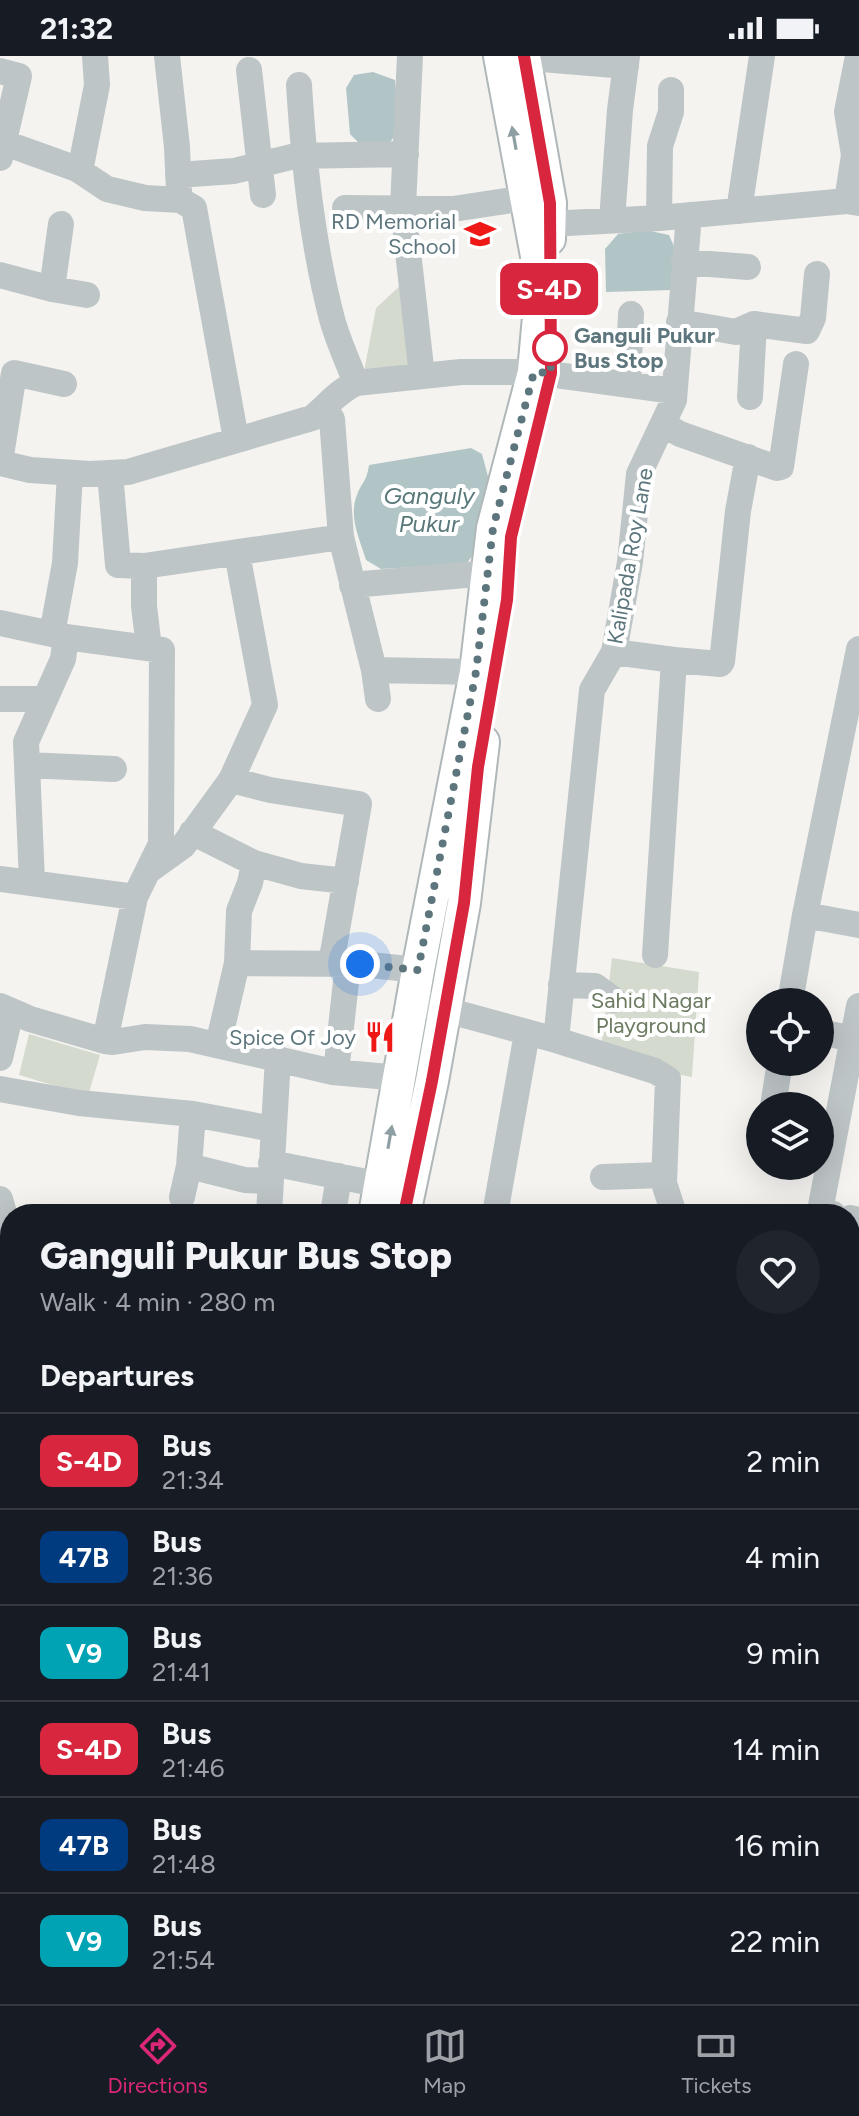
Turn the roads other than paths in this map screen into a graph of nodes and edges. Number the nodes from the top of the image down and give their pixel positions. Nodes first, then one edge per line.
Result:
1 (95, 56) edge
2 (167, 56) edge
3 (410, 56) edge
4 (514, 56) edge
5 (762, 56) edge
6 (858, 56) edge
7 (626, 61) edge
8 (249, 70) dead end
9 (0, 71) edge
10 (299, 85) dead end
11 (671, 90) dead end
12 (1, 150) edge
13 (406, 154) junction
14 (303, 156) junction
15 (260, 164) junction
16 (80, 171) junction
17 (179, 187) junction
18 (263, 195) dead end
19 (526, 198) junction
20 (853, 202) edge
21 (403, 207) junction
22 (345, 208) dead end
23 (739, 211) junction
24 (689, 215) junction
25 (659, 218) junction
26 (612, 220) junction
27 (61, 224) dead end
28 (549, 224) junction
29 (684, 262) junction
30 (748, 267) dead end
31 (817, 274) dead end
32 (0, 275) edge
33 (52, 289) junction
34 (87, 295) dead end
35 (631, 314) dead end
36 (679, 322) junction
37 (754, 324) junction
38 (796, 364) dead end
39 (542, 373) junction
40 (422, 376) junction
41 (356, 383) junction
42 (64, 384) dead end
43 (628, 385) junction
44 (674, 391) junction
45 (750, 397) dead end
46 (324, 409) junction
47 (5, 412) edge
48 (664, 425) junction
49 (236, 439) junction
50 (748, 457) junction
51 (0, 462) edge
52 (70, 473) junction
53 (110, 473) junction
54 (341, 537) junction
55 (237, 553) junction
56 (144, 566) junction
57 (488, 573) junction
58 (352, 585) junction
59 (0, 623) edge
60 (59, 636) junction
61 (149, 648) junction
62 (859, 649) edge
63 (614, 652) junction
64 (674, 660) junction
65 (374, 670) junction
66 (476, 672) junction
67 (0, 699) edge
68 (45, 699) junction
69 (378, 699) dead end
70 (27, 765) junction
71 (114, 769) dead end
72 (231, 780) junction
73 (192, 832) junction
74 (254, 863) junction
75 (148, 871) junction
76 (0, 879) edge
77 (32, 881) junction
78 (346, 881) junction
79 (135, 897) junction
80 (805, 915) junction
81 (859, 925) edge
82 (655, 955) dead end
83 (237, 963) junction
84 (340, 964) junction
85 (561, 985) junction
86 (416, 986) junction
87 (792, 988) edge
88 (614, 1000) dead end
89 (859, 1006) edge
90 (6, 1009) edge
91 (445, 1010) junction
92 (527, 1033) junction
93 (834, 1035) edge
94 (853, 1039) junction
95 (556, 1040) junction
96 (105, 1041) junction
97 (218, 1045) junction
98 (0, 1058) edge
99 (278, 1058) junction
100 (336, 1072) junction
101 (400, 1078) junction
102 (0, 1089) edge
103 (193, 1114) junction
104 (273, 1129) junction
105 (189, 1166) junction
106 (270, 1172) junction
107 (664, 1175) junction
108 (339, 1176) junction
109 (603, 1177) dead end
110 (182, 1197) dead end
111 (378, 1199) edge
112 (269, 1204) edge
113 (335, 1204) edge
114 (406, 1204) edge
115 (497, 1204) edge
116 (671, 1204) edge
117 (821, 1204) edge

1 - 16 street
2 - 17 street
3 - 13 street
4 - 7 street
19 -> 4 main road
4 - 28 main road
5 - 23 street
6 - 20 street
7 - 26 street
8 - 15 street
9 - 12 street
10 - 14 street
11 - 25 street
12 - 16 street
13 - 14 street
13 - 21 street
14 - 15 street
14 - 41 street
15 - 17 street
15 - 18 street
16 - 17 street
17 - 49 street
19 - 21 street
19 - 39 main road
20 - 23 street
21 - 22 street
21 - 40 street
23 - 24 street
24 - 25 street
24 - 29 street, Kalipada Roy Lane
25 - 26 street
26 - 28 street
27 - 33 street
28 - 39 main road
29 - 30 street
29 - 36 street, Kalipada Roy Lane
31 - 37 street
32 - 33 street
33 - 34 street
35 - 43 street
36 - 37 street
36 - 44 street, Kalipada Roy Lane
37 - 45 street
38 - 50 street
39 - 40 street
39 - 43 street
39 - 57 main road
39 - 91 main road
40 - 41 street
41 - 46 street
42 - 47 street
43 - 44 street
44 - 48 street, Kalipada Roy Lane
46 - 49 street
46 - 54 street
47 - 51 street
48 - 50 street
48 - 63 street, Kalipada Roy Lane
49 - 53 street
50 - 64 street
51 - 52 street
52 - 53 street
52 - 60 street
53 - 56 street
54 - 55 street
54 - 58 street
55 - 56 street
55 - 72 street
56 - 61 street
57 - 58 street
57 - 66 main road
58 - 65 street
59 - 60 street
60 - 61 street
60 - 68 street
61 - 75 street
62 - 80 street
63 - 64 street
63 - 85 street, Kalipada Roy Lane
64 - 82 street
65 - 66 street
65 - 69 street
66 - 86 main road
67 - 68 street
68 - 70 street
70 - 71 street
70 - 77 street
72 - 73 street
72 - 78 street
73 - 74 street
73 - 75 street
74 - 78 street
74 - 83 street
75 - 79 street
76 - 77 street
77 - 79 street
78 - 84 street
79 - 96 street
80 - 81 street
80 - 87 street
83 - 84 street
83 - 97 street
84 - 86 street
84 - 100 street
85 - 88 street
85 - 95 street, Kalipada Roy Lane
86 - 91 street
86 - 101 main road
89 - 94 street
90 - 96 street
90 - 98 street
91 - 92 street
91 - 114 main road
92 - 95 street
92 - 115 street
93 - 94 street
94 - 117 street
95 - 107 street
96 - 97 street
97 - 99 street
99 - 100 street
99 - 104 street
100 - 101 street
111 -> 101 main road
102 - 103 street
103 - 104 street
103 - 105 street
104 - 106 street
105 - 106 street
105 - 110 street
106 - 108 street
106 - 112 street
107 - 109 street
107 - 116 street
108 - 111 street
108 - 113 street

